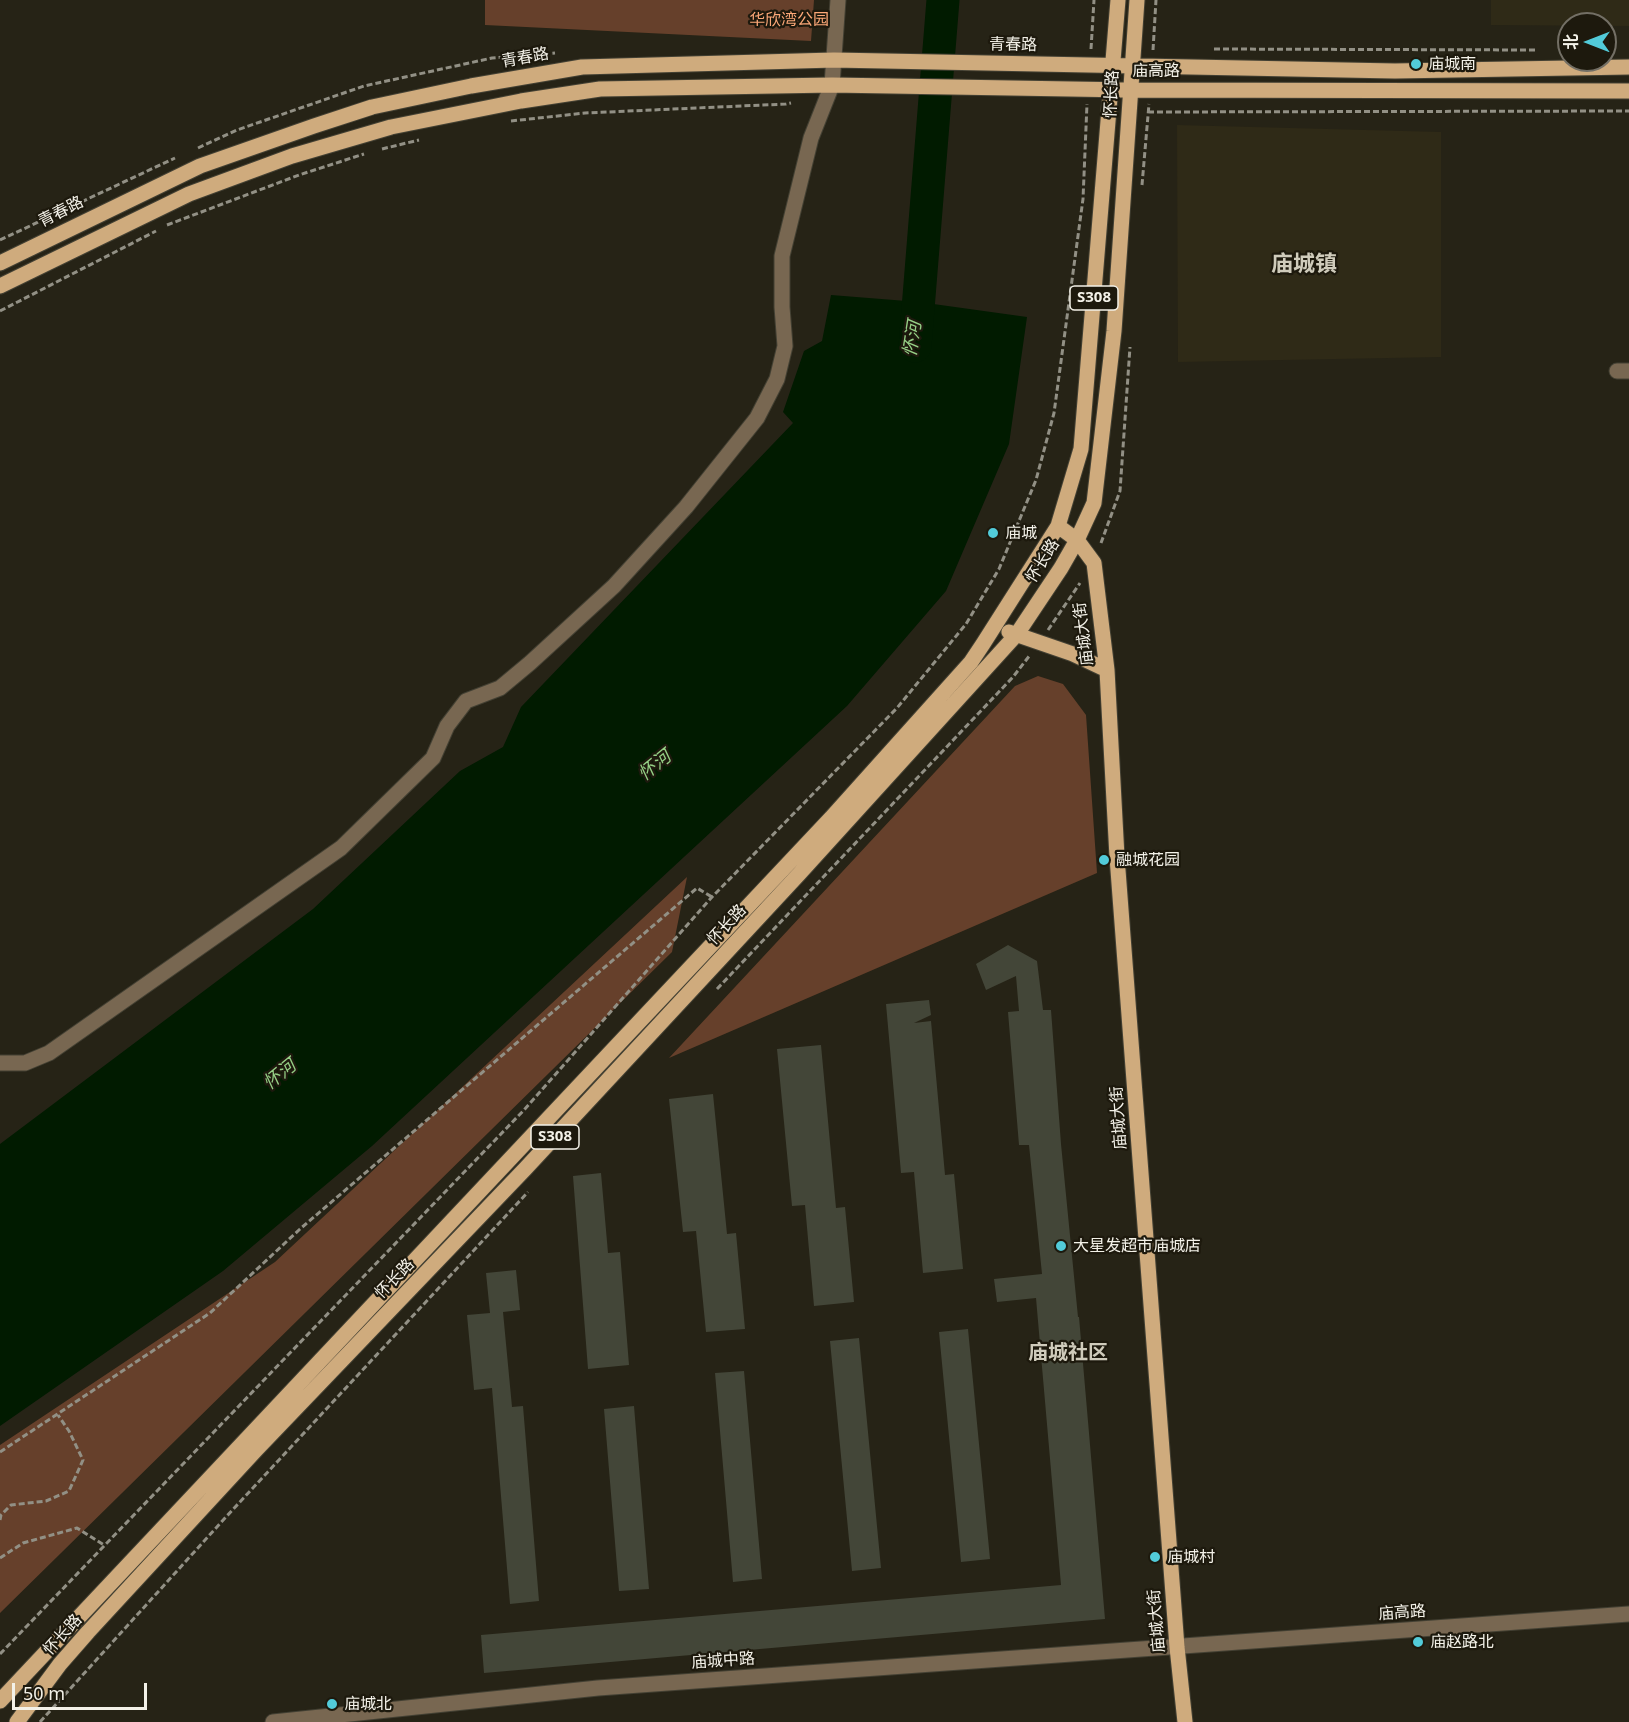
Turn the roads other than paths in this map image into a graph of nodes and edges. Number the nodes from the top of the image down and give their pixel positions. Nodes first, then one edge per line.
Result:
1 (838, 0) edge
2 (1118, 0) edge
3 (1137, 0) edge
4 (834, 60) junction
5 (1090, 65) joint
6 (1114, 66) junction
7 (1132, 67) junction
8 (1629, 67) edge
9 (832, 85) junction
10 (1112, 89) junction
11 (1130, 90) junction
12 (1629, 91) edge
13 (0, 263) edge
14 (0, 286) edge
15 (1058, 526) junction
16 (1077, 540) junction
17 (993, 628) junction
18 (1017, 634) junction
19 (1107, 670) junction
20 (0, 1063) edge
21 (1629, 1614) edge
22 (1177, 1647) junction
23 (0, 1701) edge
24 (17, 1722) edge
25 (273, 1722) edge
26 (1185, 1722) edge

1 - 4 street
2 - 6 main road, 怀长路 / S308
3 - 7 main road, 怀长路 / S308
4 - 5 main road, 青春路
4 - 9 street
4 - 13 main road, 青春路
5 - 6 main road, 庙高路
6 - 7 main road, 庙高路
6 - 10 main road, 怀长路 / S308
7 - 8 main road, 庙高路
7 - 11 main road, 怀长路 / S308
9 - 10 main road, 庙高路
9 - 14 main road
9 - 20 street
10 - 11 main road, 庙高路
10 - 15 main road, 怀长路 / S308
11 - 12 main road, 庙高路
11 - 16 main road, 怀长路 / S308
15 - 16 main road, 庙城大街
15 - 17 main road, 怀长路 / S308
16 - 18 main road, 怀长路 / S308
16 - 19 main road, 庙城大街
17 - 18 main road
17 - 23 main road, 怀长路 / S308
18 - 19 main road
18 - 24 main road, 怀长路 / S308
19 - 22 main road, 庙城大街
21 - 22 street, 庙高路
22 - 25 street, 庙城中路
22 - 26 main road, 庙城大街

